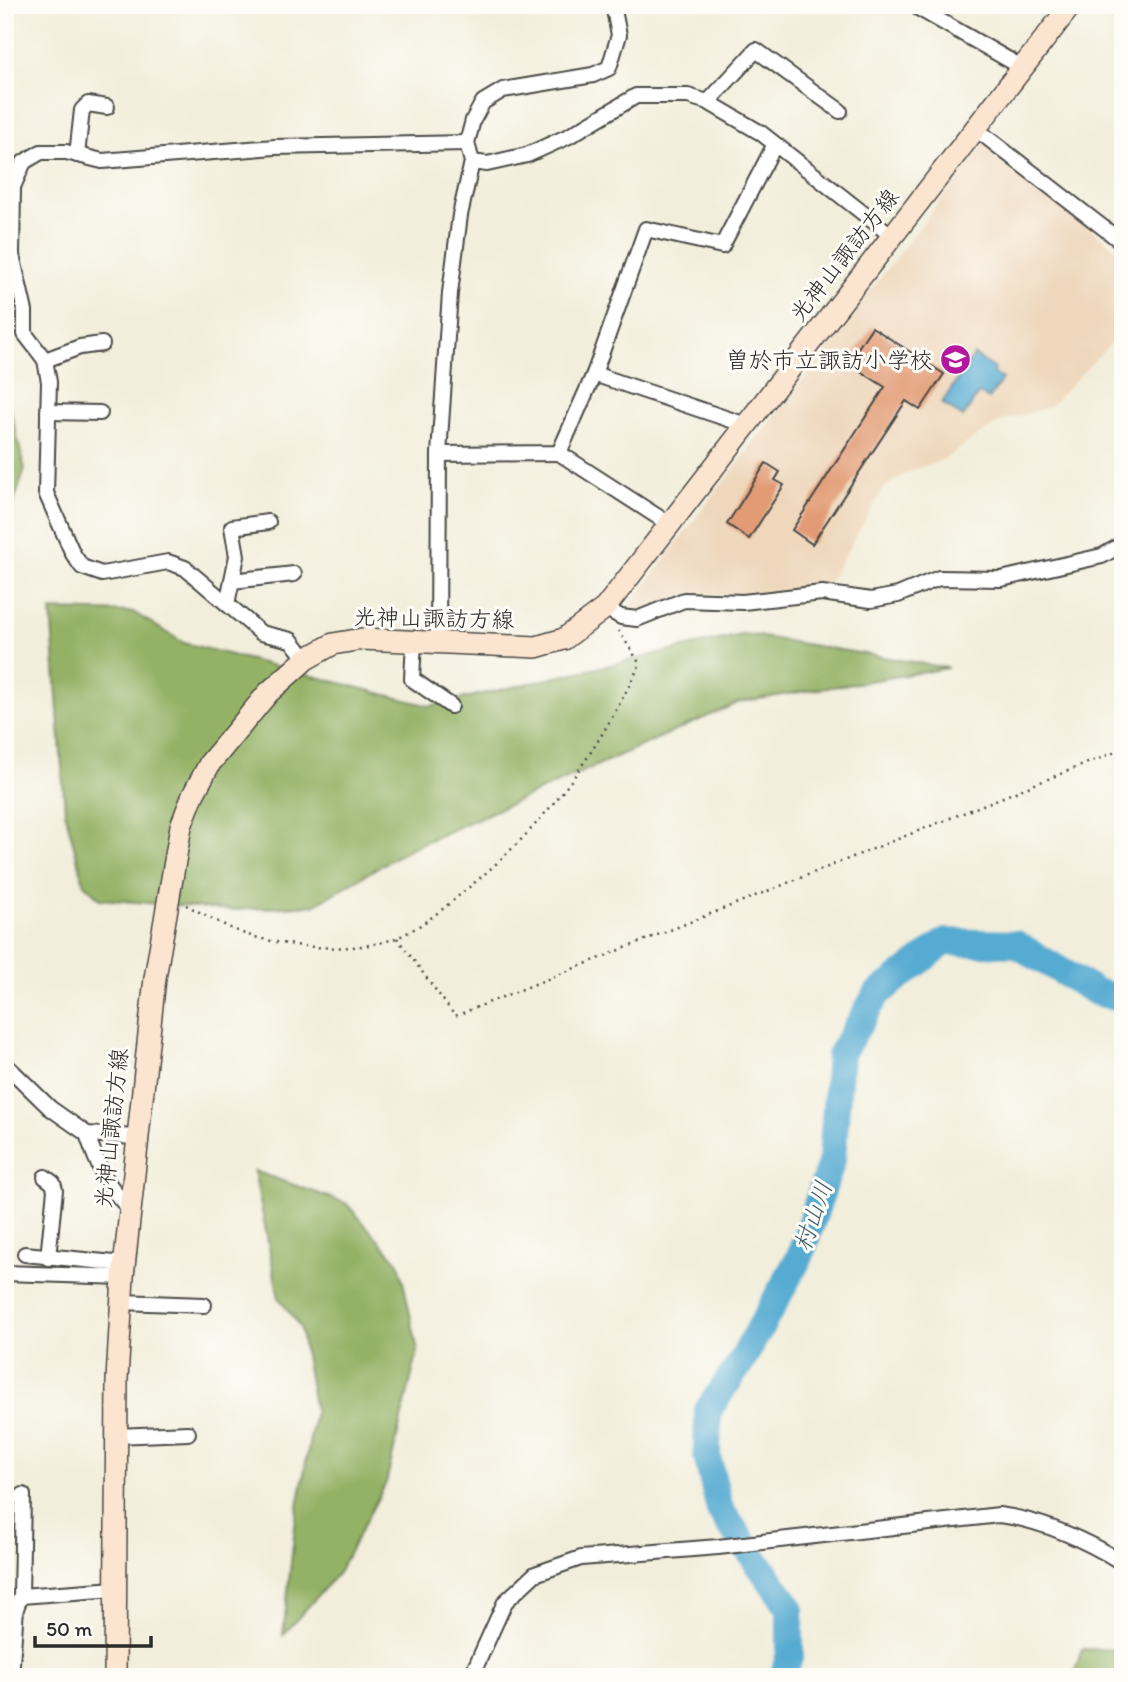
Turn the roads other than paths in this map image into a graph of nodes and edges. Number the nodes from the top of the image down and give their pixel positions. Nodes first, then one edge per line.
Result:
1 (613, 5) edge
2 (1071, 5) edge
3 (918, 8) dead end
4 (1023, 68) junction
5 (708, 102) junction
6 (107, 107) dead end
7 (840, 110) dead end
8 (976, 129) junction
9 (467, 143) junction
10 (774, 146) junction
11 (77, 155) junction
12 (472, 162) junction
13 (892, 236) junction
14 (1123, 243) edge
15 (102, 344) dead end
16 (45, 360) junction
17 (594, 374) junction
18 (48, 412) junction
19 (100, 413) dead end
20 (746, 425) junction
21 (559, 453) junction
22 (439, 454) junction
23 (268, 522) dead end
24 (669, 524) junction
25 (1123, 544) edge
26 (294, 574) dead end
27 (232, 582) junction
28 (227, 604) junction
29 (605, 608) junction
30 (414, 641) junction
31 (438, 641) junction
32 (306, 659) junction
33 (451, 706) dead end
34 (5, 1063) edge
35 (87, 1134) junction
36 (135, 1137) junction
37 (45, 1177) dead end
38 (129, 1208) junction
39 (25, 1254) dead end
40 (48, 1258) junction
41 (123, 1271) junction
42 (5, 1273) edge
43 (121, 1302) junction
44 (204, 1306) dead end
45 (188, 1433) dead end
46 (116, 1436) junction
47 (23, 1495) dead end
48 (1123, 1563) edge
49 (115, 1590) junction
50 (21, 1596) junction
51 (11, 1677) edge
52 (115, 1677) edge
53 (471, 1677) edge

1 - 9 street
2 - 4 main road, 光神山諏訪方線
3 - 4 street
4 - 8 main road, 光神山諏訪方線
5 - 7 street
5 - 10 street
5 - 12 street
6 - 11 street
8 - 13 main road, 光神山諏訪方線
8 - 14 street
9 - 11 street
9 - 12 street
10 - 13 street
10 - 17 street
11 - 16 street
12 - 22 street
13 - 20 main road, 光神山諏訪方線
15 - 16 street
16 - 18 street
17 - 20 street
17 - 21 street
18 - 19 street
18 - 28 street
20 - 24 main road, 光神山諏訪方線
21 - 22 street
21 - 24 street
22 - 31 street
23 - 27 street
24 - 29 main road, 光神山諏訪方線
25 - 29 street
26 - 27 street
27 - 28 street
28 - 32 street
29 - 31 main road, 光神山諏訪方線
30 - 31 main road, 光神山諏訪方線
30 - 32 main road, 光神山諏訪方線
30 - 33 street
32 - 36 main road, 光神山諏訪方線
34 - 35 street
35 - 36 street
35 - 38 street
36 - 38 main road, 光神山諏訪方線
37 - 40 street
38 - 41 main road, 光神山諏訪方線
39 - 40 street
40 - 41 street
41 - 42 street
41 - 43 main road, 光神山諏訪方線
43 - 44 street
43 - 46 main road, 光神山諏訪方線
45 - 46 street
46 - 49 main road, 光神山諏訪方線
47 - 50 street
48 - 53 street
49 - 50 street
49 - 52 main road, 光神山諏訪方線
50 - 51 street

